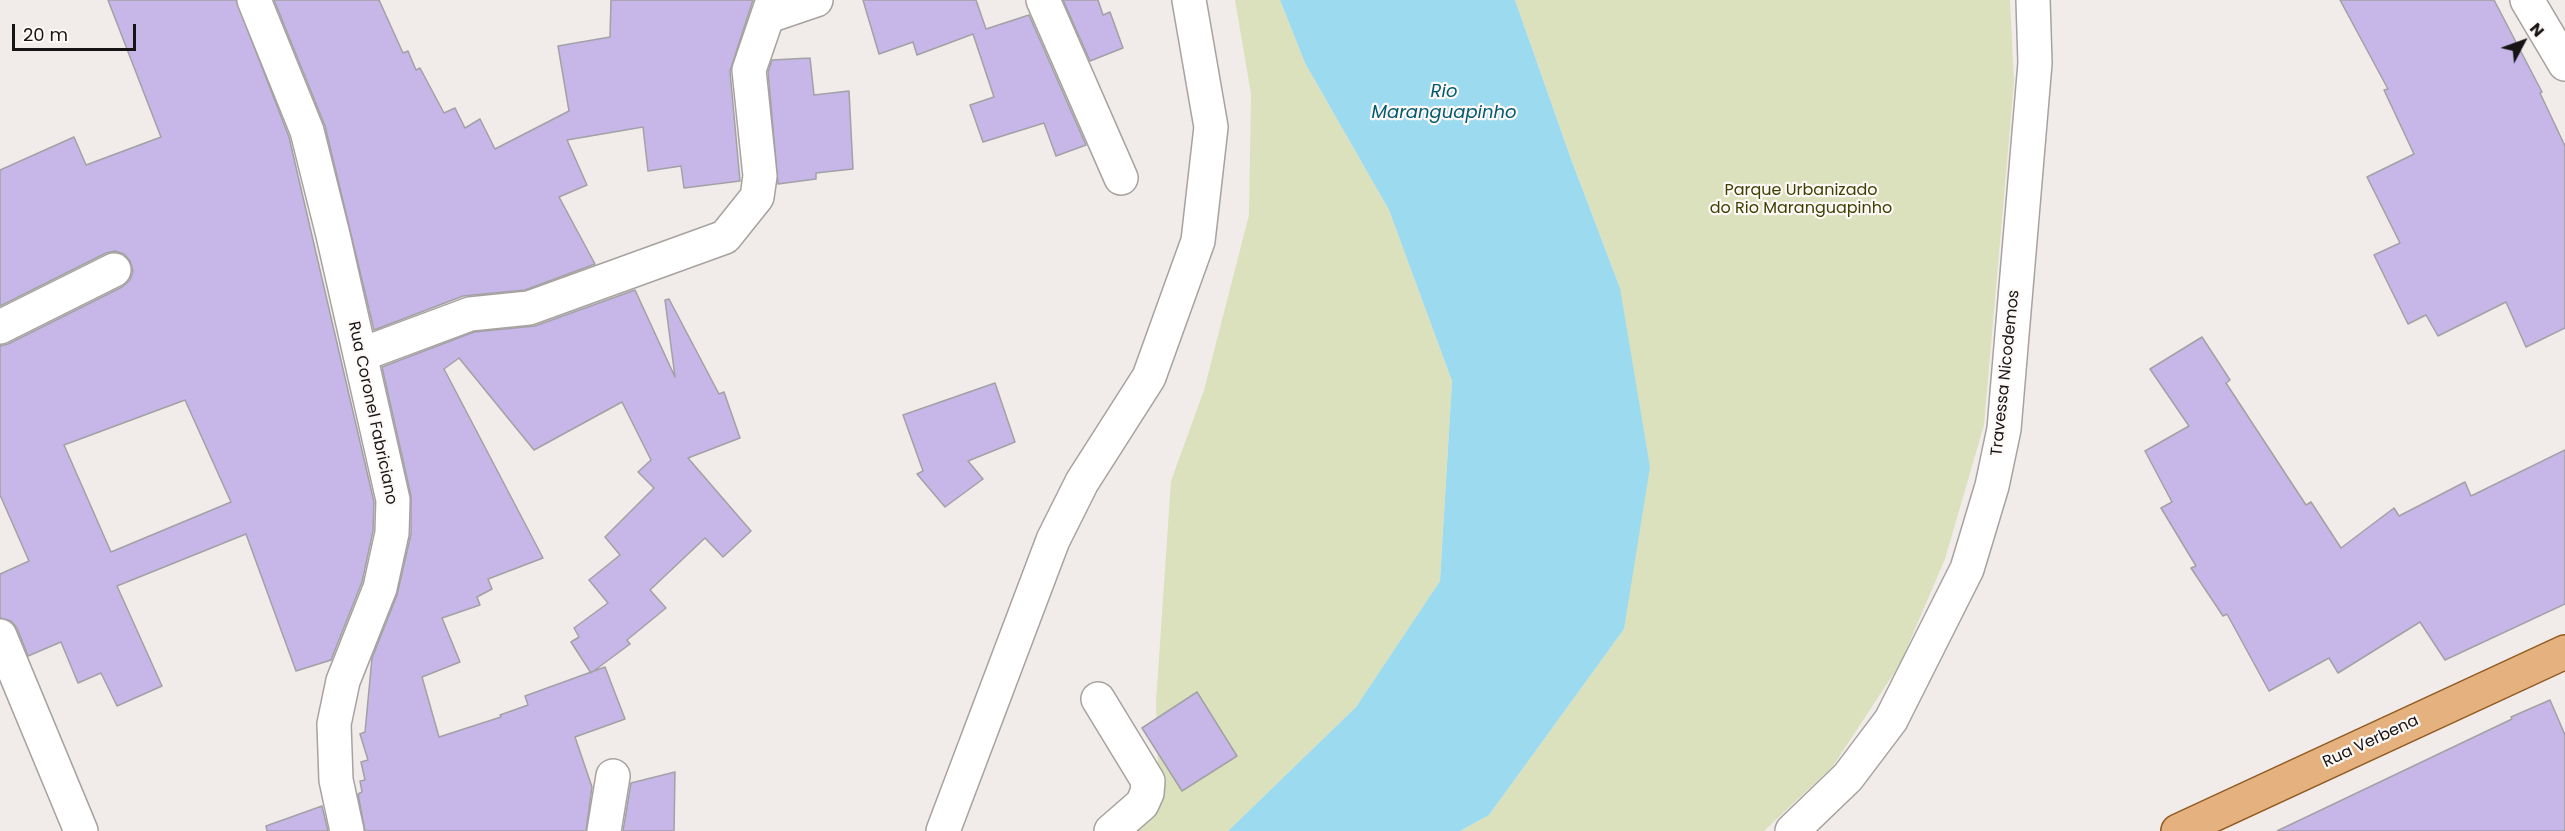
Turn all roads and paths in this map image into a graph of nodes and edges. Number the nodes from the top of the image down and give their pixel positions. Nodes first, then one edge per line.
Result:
1 (254, 0) edge
2 (816, 0) edge
3 (1043, 0) edge
4 (1189, 0) edge
5 (2033, 0) edge
6 (2527, 0) edge
7 (771, 8) edge
8 (2565, 64) edge
9 (1121, 178) dead end
10 (114, 270) dead end
11 (0, 327) edge
12 (360, 355) junction
13 (0, 636) edge
14 (2565, 652) edge
15 (1098, 699) dead end
16 (614, 776) dead end
17 (81, 831) edge
18 (347, 831) edge
19 (604, 831) edge
20 (943, 831) edge
21 (1111, 831) edge
22 (1792, 831) edge
23 (2178, 831) edge

1 - 12 street, Rua Coronel Fabriciano
2 - 7 street
3 - 9 street
4 - 20 street
5 - 22 street, Travessa Nicodemos
6 - 8 street
7 - 12 street
10 - 11 street
12 - 18 street, Rua Coronel Fabriciano
13 - 17 street
14 - 23 main road, Rua Verbena
15 - 21 street
16 - 19 street

